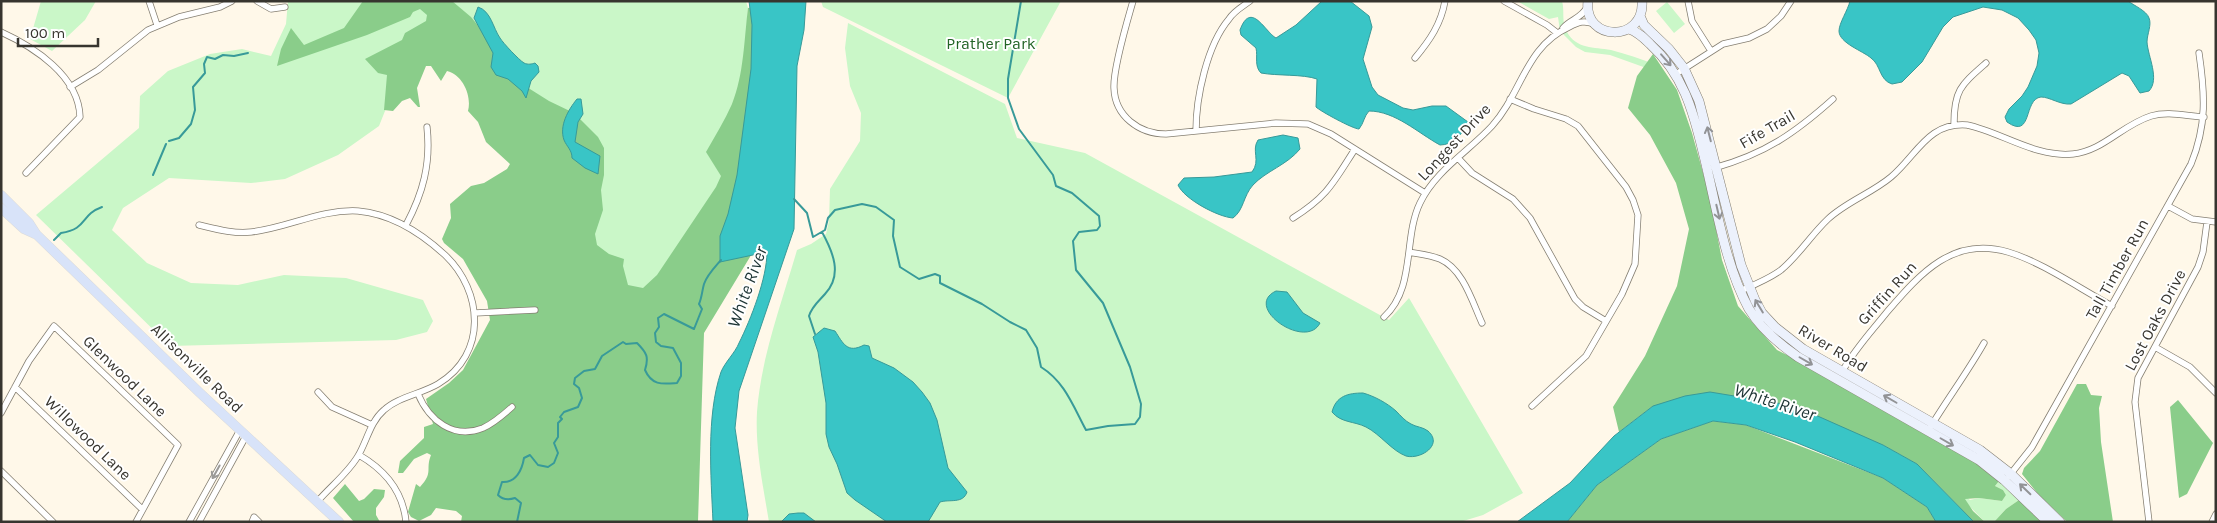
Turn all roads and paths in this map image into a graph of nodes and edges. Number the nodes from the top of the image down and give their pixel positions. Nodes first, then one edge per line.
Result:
1 (149, 1) edge
2 (232, 1) edge
3 (257, 1) edge
4 (1132, 1) edge
5 (1250, 1) edge
6 (1445, 1) edge
7 (1504, 1) edge
8 (1642, 1) edge
9 (1688, 1) edge
10 (1791, 1) edge
11 (1588, 3) edge
12 (285, 7) dead end
13 (1640, 16) junction
14 (157, 25) junction
15 (1595, 25) junction
16 (1563, 28) junction
17 (1629, 29) junction
18 (1, 32) edge
19 (1556, 32) junction
20 (1711, 51) junction
21 (2199, 53) dead end
22 (1415, 58) dead end
23 (1986, 62) dead end
24 (1680, 71) junction
25 (70, 87) junction
26 (1510, 98) junction
27 (1833, 99) dead end
28 (2204, 117) junction
29 (1954, 124) junction
30 (427, 127) dead end
31 (1196, 131) junction
32 (1355, 149) junction
33 (1458, 158) junction
34 (1712, 169) junction
35 (26, 172) dead end
36 (1425, 193) junction
37 (1, 195) edge
38 (2168, 206) junction
39 (1, 208) edge
40 (1293, 218) dead end
41 (2207, 222) junction
42 (2216, 222) edge
43 (199, 225) dead end
44 (406, 225) junction
45 (36, 234) junction
46 (1409, 252) junction
47 (1744, 289) junction
48 (2112, 306) junction
49 (535, 310) dead end
50 (475, 313) junction
51 (1384, 316) dead end
52 (1606, 321) junction
53 (1482, 323) dead end
54 (1984, 343) dead end
55 (2155, 347) junction
56 (1840, 376) junction
57 (14, 388) junction
58 (318, 392) dead end
59 (2216, 393) edge
60 (418, 394) junction
61 (1532, 406) dead end
62 (512, 407) dead end
63 (1, 413) edge
64 (372, 425) junction
65 (1931, 427) junction
66 (243, 433) junction
67 (359, 455) junction
68 (1, 471) edge
69 (2007, 477) junction
70 (318, 501) junction
71 (142, 509) junction
72 (2216, 514) edge
73 (53, 522) edge
74 (136, 522) edge
75 (189, 522) edge
76 (199, 522) edge
77 (252, 522) edge
78 (259, 522) edge
79 (339, 522) edge
80 (406, 522) edge
81 (2048, 522) edge
82 (2060, 522) edge
83 (2149, 522) edge
84 (2212, 522) edge

1 - 14 street
2 - 14 street
3 - 12 street
4 - 31 street
5 - 31 street
6 - 22 street
7 - 19 street
8 - 13 main road
9 - 20 street
10 - 20 street
11 - 15 main road
11 - 16 street, Longest Drive
13 - 17 main road
13 - 24 main road, River Road
14 - 25 street
15 - 16 street, Longest Drive
15 - 17 main road
16 - 19 street, Longest Drive
17 -> 24 main road, River Road
18 - 25 street
19 - 26 street, Longest Drive
20 - 24 street
21 - 28 street, Tall Timber Run
23 - 29 street
24 - 34 main road, River Road
25 - 35 street
26 - 33 street, Longest Drive
26 - 52 street
27 - 34 street, Fife Trail
28 - 29 street
28 - 38 street, Tall Timber Run
29 - 47 street
30 - 44 street
31 - 32 street
32 - 36 street
32 - 40 street
33 - 36 street, Longest Drive
33 - 52 street
34 - 47 main road, River Road
36 - 46 street, Longest Drive
37 - 45 main road, Allisonville Road
38 - 41 street
38 - 48 street, Tall Timber Run
39 - 45 main road, Allisonville Road
41 - 42 street
41 - 55 street, Lost Oaks Drive
43 - 44 street
44 - 50 street
45 - 66 main road, Allisonville Road
46 - 51 street, Longest Drive
46 - 53 street
47 - 56 main road, River Road
48 - 56 street, Griffin Run
48 - 69 street, Tall Timber Run
49 - 50 street
50 - 60 street
52 - 61 street
54 - 65 street
55 - 59 street
55 - 83 street, Lost Oaks Drive
56 - 65 main road, River Road
57 - 63 street
57 - 71 street, Willowood Lane
57 - 71 street, Glenwood Lane
58 - 64 street
60 - 62 street
60 - 64 street
64 - 67 street
65 - 69 main road, River Road
66 - 70 main road, Allisonville Road
66 -> 75 street
66 - 76 street
67 - 70 street
67 - 80 street
68 - 73 street
69 - 81 main road, River Road
82 -> 69 main road, River Road
70 - 79 main road, Allisonville Road
71 - 74 street
72 - 84 street
77 - 78 street

